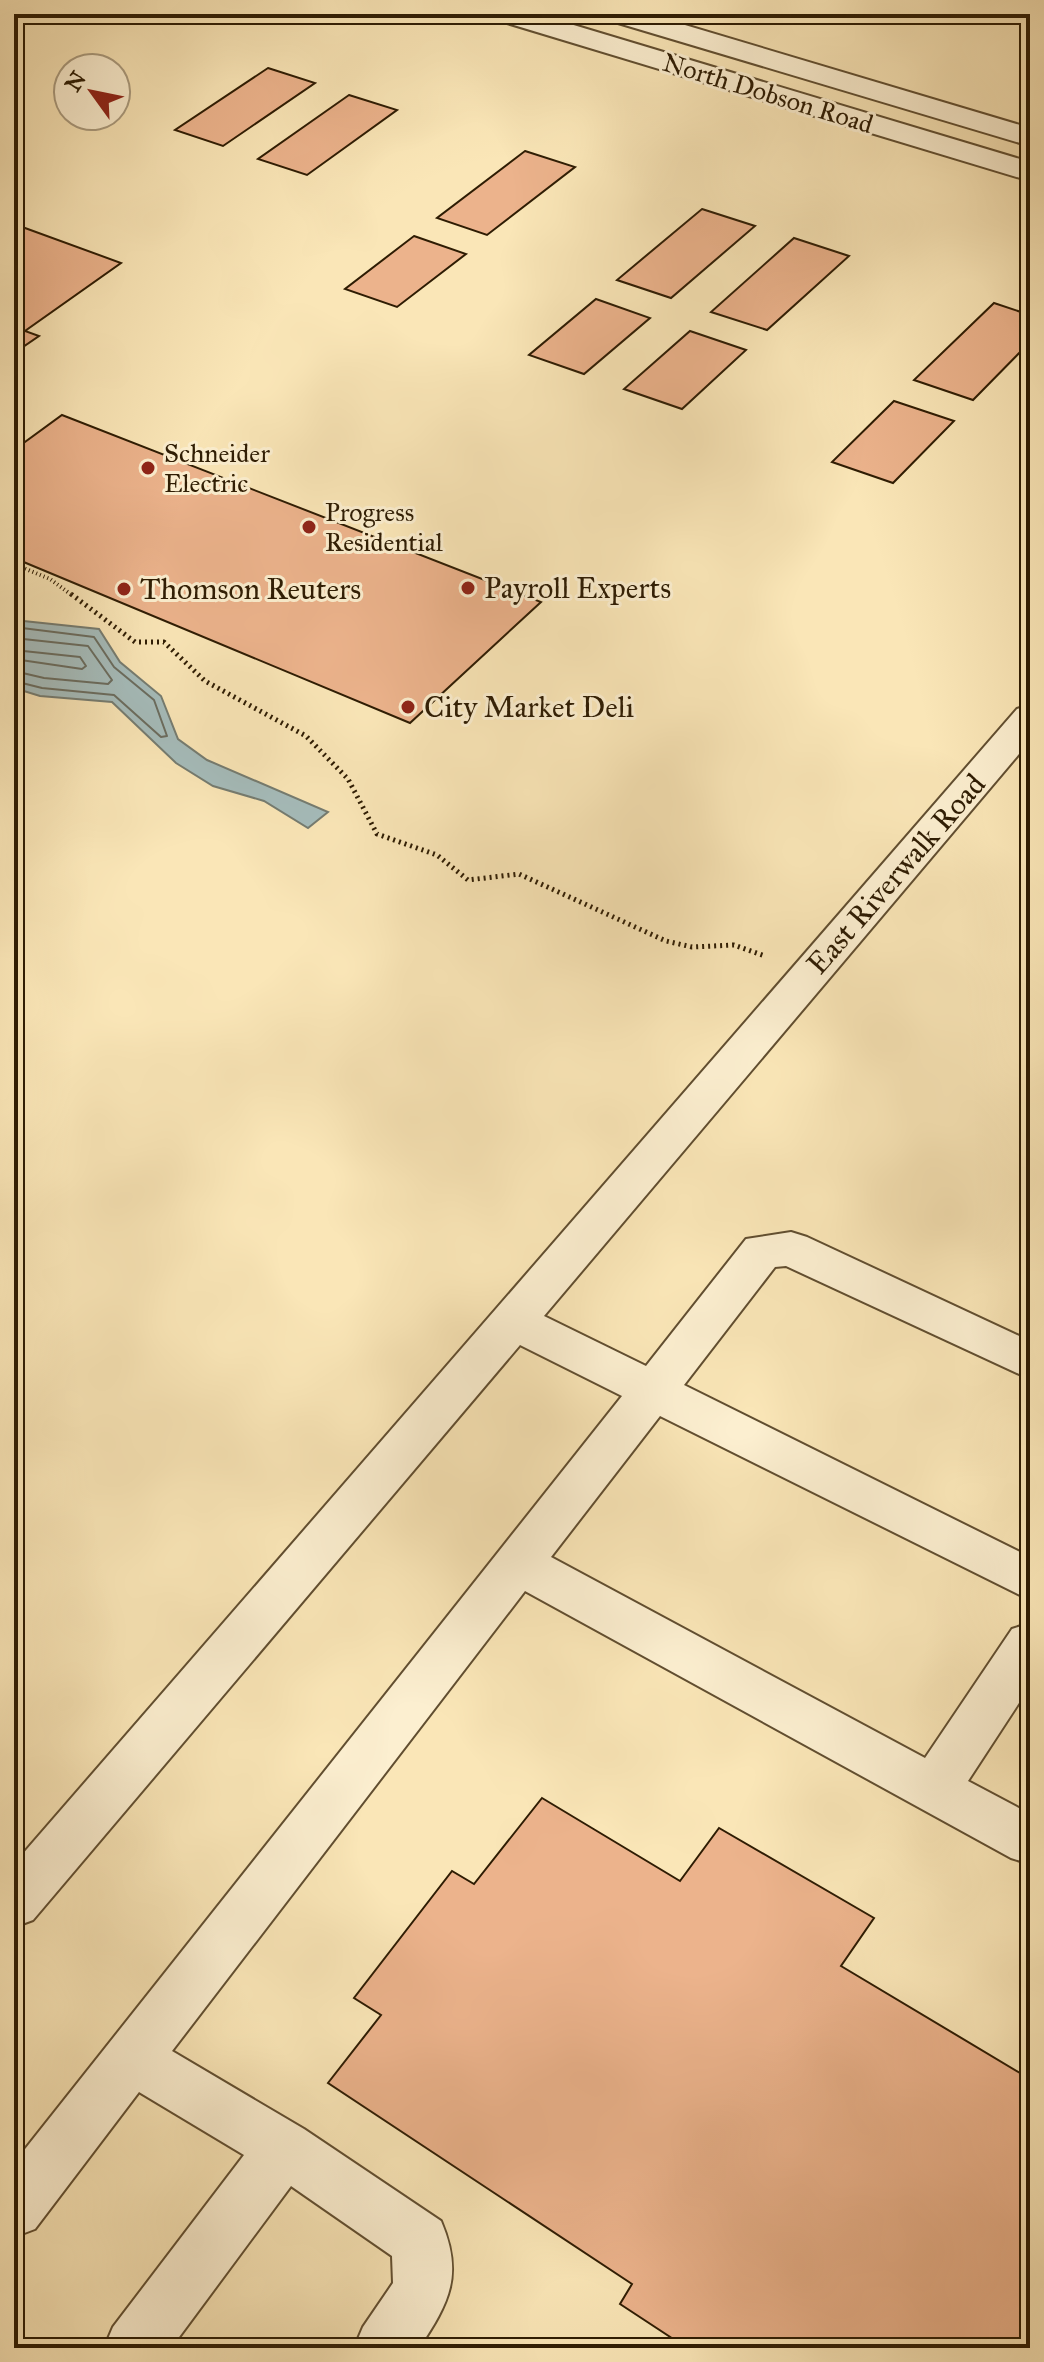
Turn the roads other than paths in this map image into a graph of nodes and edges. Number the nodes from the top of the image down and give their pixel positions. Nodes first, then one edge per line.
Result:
1 (507, 14) edge
2 (618, 14) edge
3 (1030, 137) edge
4 (1030, 172) edge
5 (1030, 717) edge
6 (512, 1320) junction
7 (1030, 1361) edge
8 (654, 1389) junction
9 (518, 1563) junction
10 (1030, 1580) edge
11 (1030, 1644) edge
12 (934, 1789) junction
13 (1030, 1841) edge
14 (14, 1903) edge
15 (131, 2057) junction
16 (284, 2148) junction
17 (14, 2209) edge
18 (134, 2348) edge
19 (384, 2348) edge

1 - 4 street, North Dobson Road
2 - 3 street, North Dobson Road
5 - 6 street, East Riverwalk Road
6 - 8 street
6 - 14 street, East Riverwalk Road
7 - 8 street
8 - 9 street
8 - 10 street
9 - 12 street
9 - 15 street
11 - 12 street
12 - 13 street
15 - 16 street
15 - 17 street
16 - 18 street
16 - 19 street

